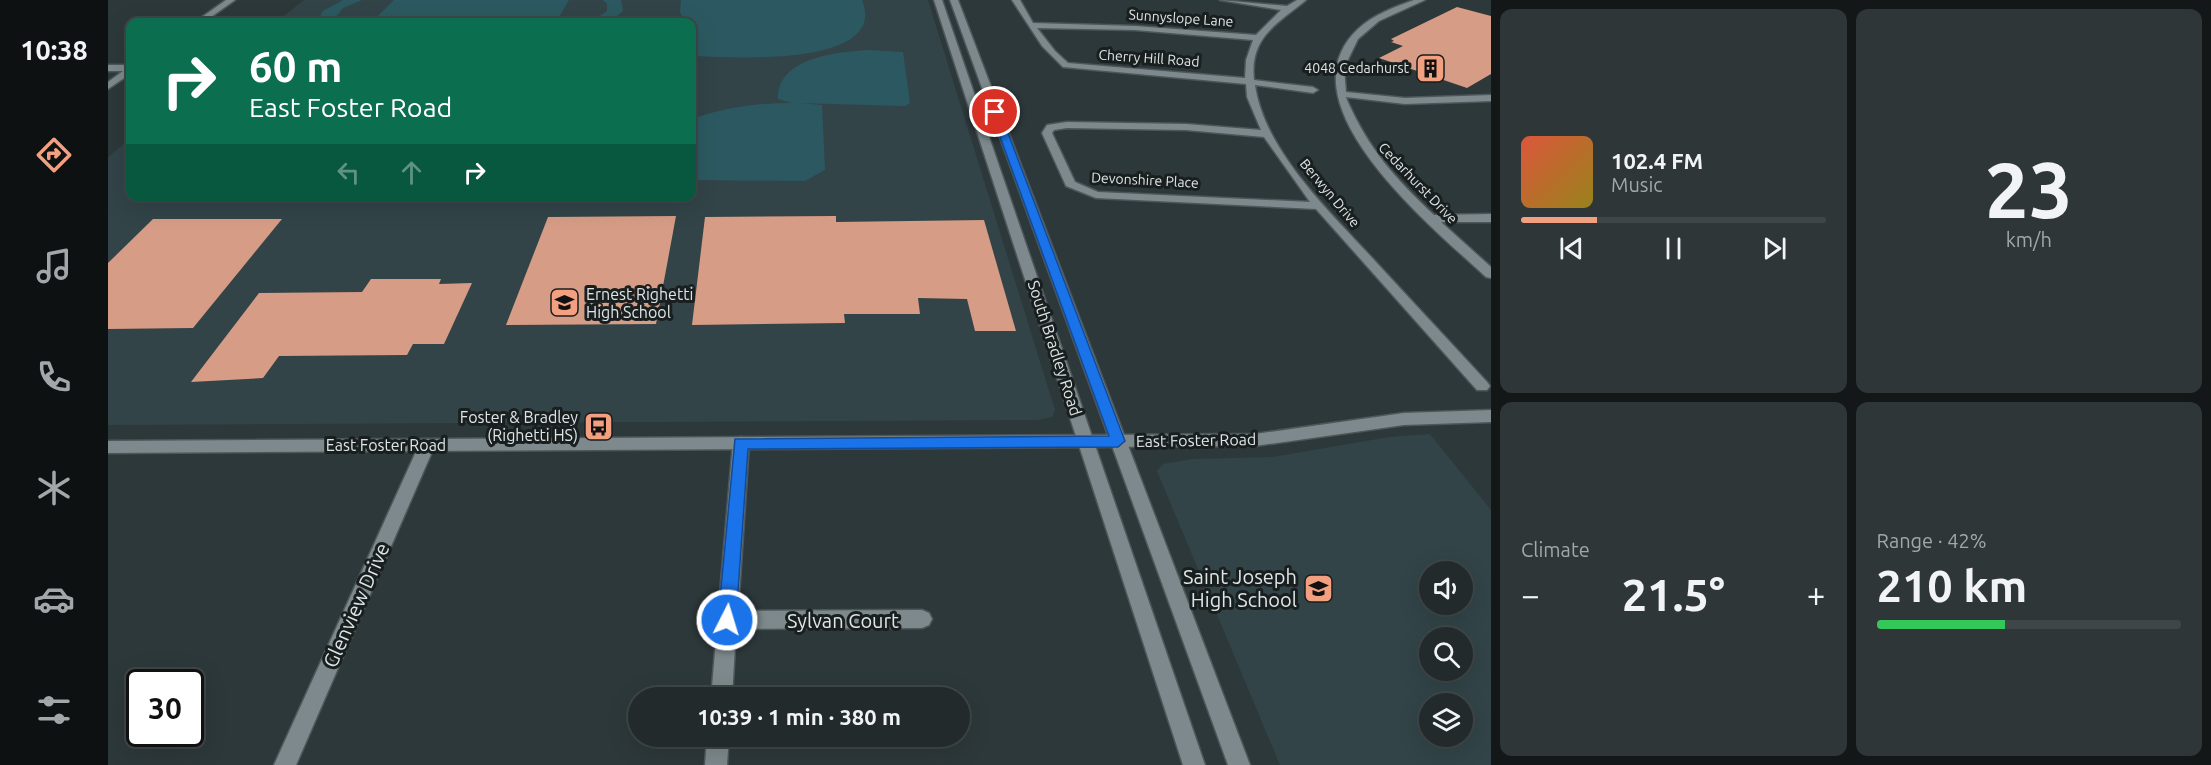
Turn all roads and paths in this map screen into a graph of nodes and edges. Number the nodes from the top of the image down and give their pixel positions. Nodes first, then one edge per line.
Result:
1 (231, 0) edge
2 (938, 0) edge
3 (954, 0) edge
4 (1016, 0) edge
5 (1224, 0) edge
6 (1302, 0) edge
7 (1421, 0) edge
8 (1287, 8) junction
9 (205, 18) edge
10 (1032, 25) junction
11 (1257, 38) junction
12 (108, 68) edge
13 (126, 69) edge
14 (126, 72) edge
15 (1249, 81) junction
16 (108, 86) edge
17 (1312, 90) dead end
18 (1341, 94) junction
19 (1491, 98) edge
20 (1268, 134) junction
21 (1320, 206) junction
22 (1491, 218) edge
23 (1433, 219) junction
24 (1491, 274) edge
25 (1482, 386) dead end
26 (1491, 416) edge
27 (1086, 441) junction
28 (1118, 441) junction
29 (741, 443) junction
30 (428, 445) junction
31 (108, 447) edge
32 (922, 619) dead end
33 (727, 620) junction
34 (722, 687) edge
35 (717, 747) edge
36 (285, 765) edge
37 (716, 765) edge
38 (1194, 765) edge
39 (1239, 765) edge

1 - 9 street
2 - 27 street, South Bradley Road
3 - 28 street, South Bradley Road
4 - 10 street, Cherry Hill Road
5 - 8 street
6 - 8 street
7 - 18 street, Cedarhurst Drive
8 - 11 street
10 - 11 street, Sunnyslope Lane
10 - 15 street, Cherry Hill Road
11 - 15 street, Berwyn Drive
12 - 13 street
14 - 16 street
15 - 17 street, Cherry Hill Road
15 - 20 street, Berwyn Drive
18 - 19 street
18 - 23 street, Cedarhurst Drive
20 - 21 street, Berwyn Drive
20 - 21 street, Devonshire Place
21 - 25 street, Berwyn Drive
22 - 23 street
23 - 24 street, Cedarhurst Drive
26 - 28 street, East Foster Road
27 - 28 street, East Foster Road
27 - 29 street, East Foster Road
27 - 38 street, South Bradley Road
28 - 39 street, South Bradley Road
29 - 30 street, East Foster Road
29 - 33 street
30 - 31 street, East Foster Road
30 - 36 street, Glenview Drive
32 - 33 street, Sylvan Court
33 - 34 street
35 - 37 street

